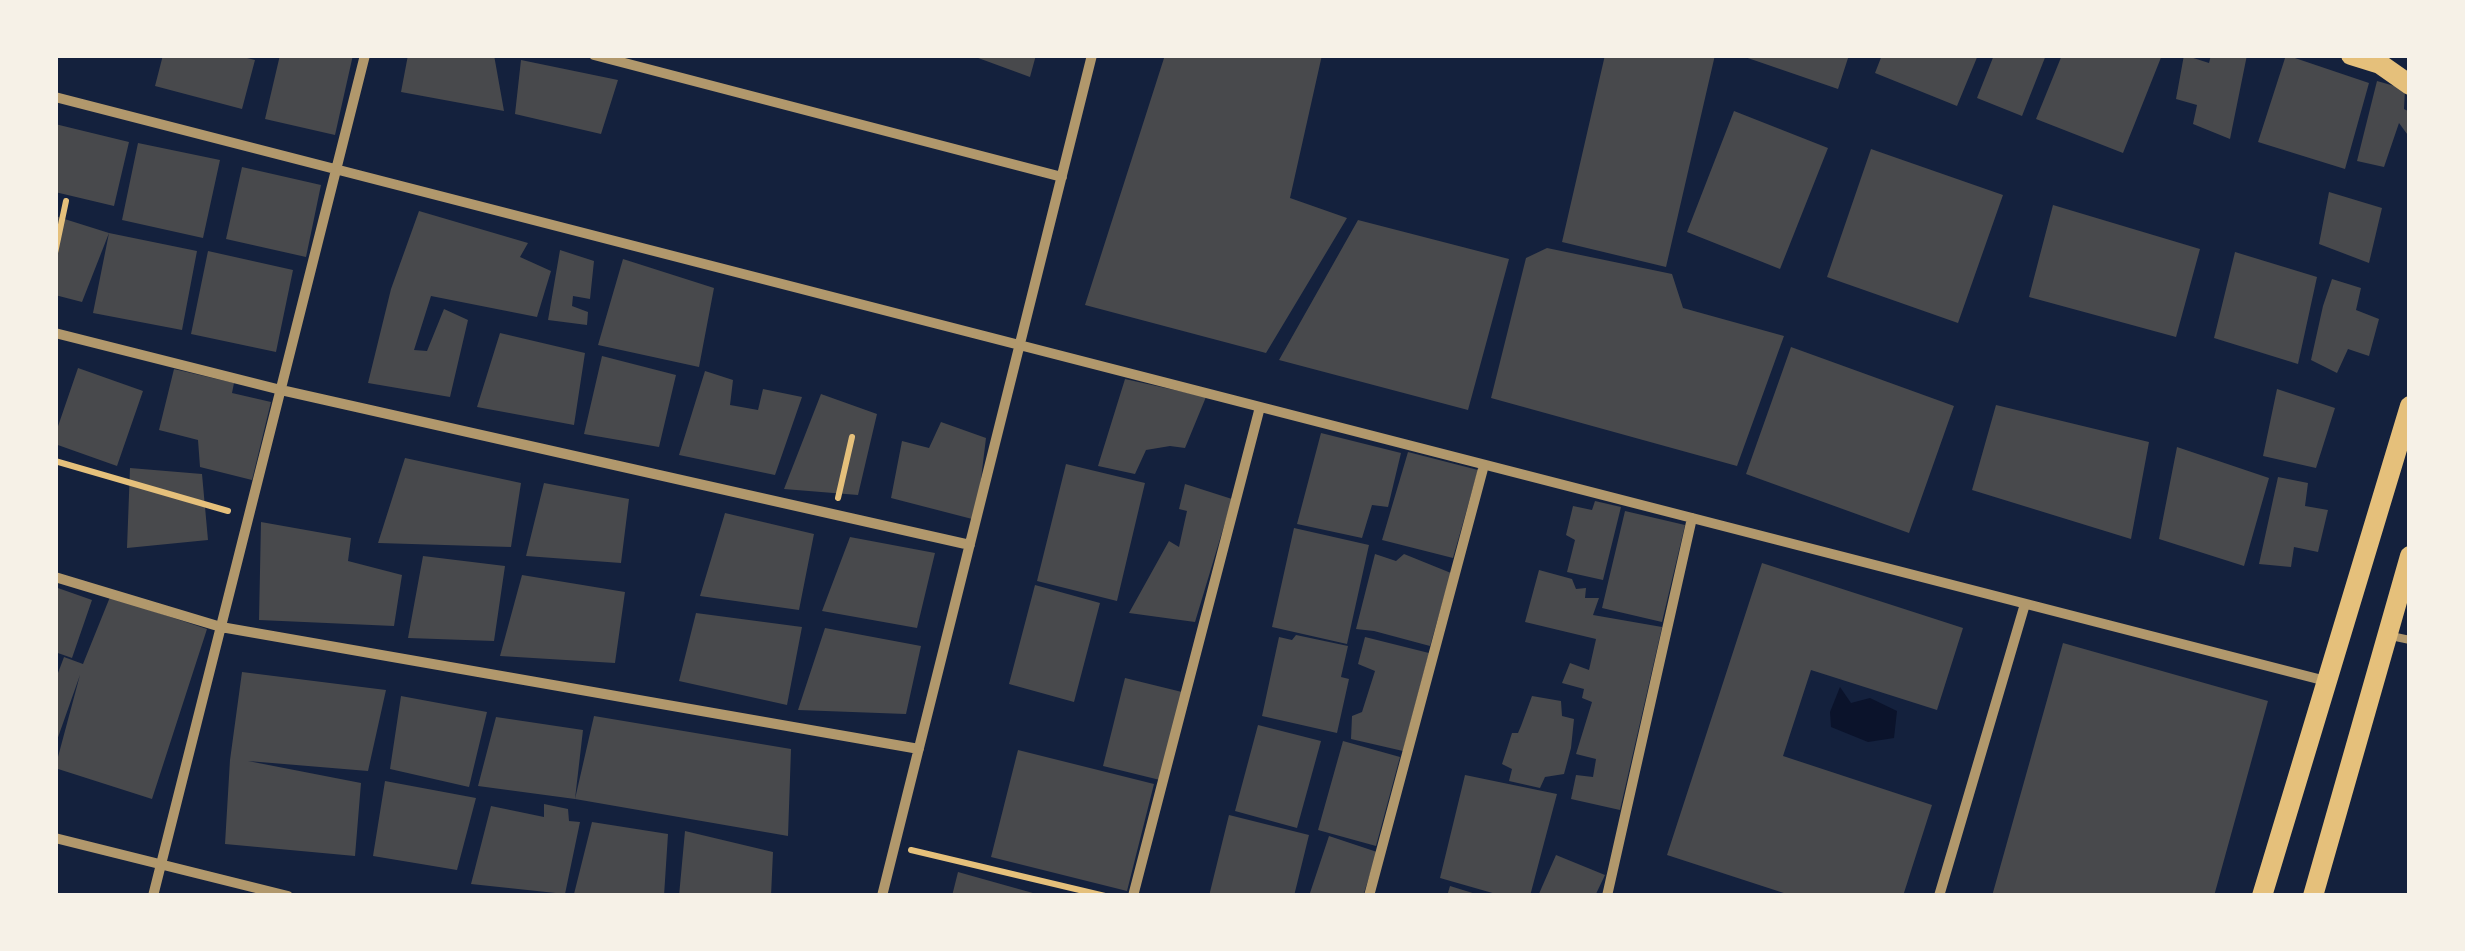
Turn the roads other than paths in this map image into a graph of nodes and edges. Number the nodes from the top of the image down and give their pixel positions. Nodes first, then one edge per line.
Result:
1 (366, 55) edge
2 (594, 55) edge
3 (1092, 55) edge
4 (2351, 55) edge
5 (628, 59) edge
6 (2387, 60) edge
7 (2410, 85) edge
8 (55, 97) edge
9 (336, 169) junction
10 (1062, 177) junction
11 (55, 333) edge
12 (1020, 345) junction
13 (281, 390) junction
14 (2410, 406) edge
15 (1260, 407) junction
16 (1484, 464) junction
17 (1692, 518) junction
18 (970, 545) junction
19 (2410, 556) edge
20 (55, 577) edge
21 (2405, 588) edge
22 (2024, 604) junction
23 (220, 627) junction
24 (2387, 635) junction
25 (2410, 640) edge
26 (2326, 681) junction
27 (919, 749) junction
28 (55, 838) edge
29 (161, 866) junction
30 (153, 896) edge
31 (288, 896) edge
32 (882, 896) edge
33 (1134, 896) edge
34 (1369, 896) edge
35 (1607, 896) edge
36 (1939, 896) edge
37 (2262, 896) edge
38 (2314, 896) edge

1 - 9 street
2 - 5 street
3 - 10 street
4 - 6 main road
5 - 10 street
6 - 7 main road
8 - 9 street
9 - 12 street
9 - 13 street
10 - 12 street
11 - 13 street
12 - 15 street
12 - 18 street
13 - 18 street
13 - 23 street
14 - 26 main road
15 - 16 street
15 - 33 street
16 - 17 street
16 - 34 street
17 - 22 street
17 - 35 street
18 - 27 street
19 - 21 main road
20 - 23 street
21 - 24 main road
22 - 26 street
22 - 36 street
23 - 27 street
23 - 29 street
24 - 25 lane
24 - 38 main road
26 - 37 main road
27 - 32 street
28 - 29 street
29 - 30 street
29 - 31 street

